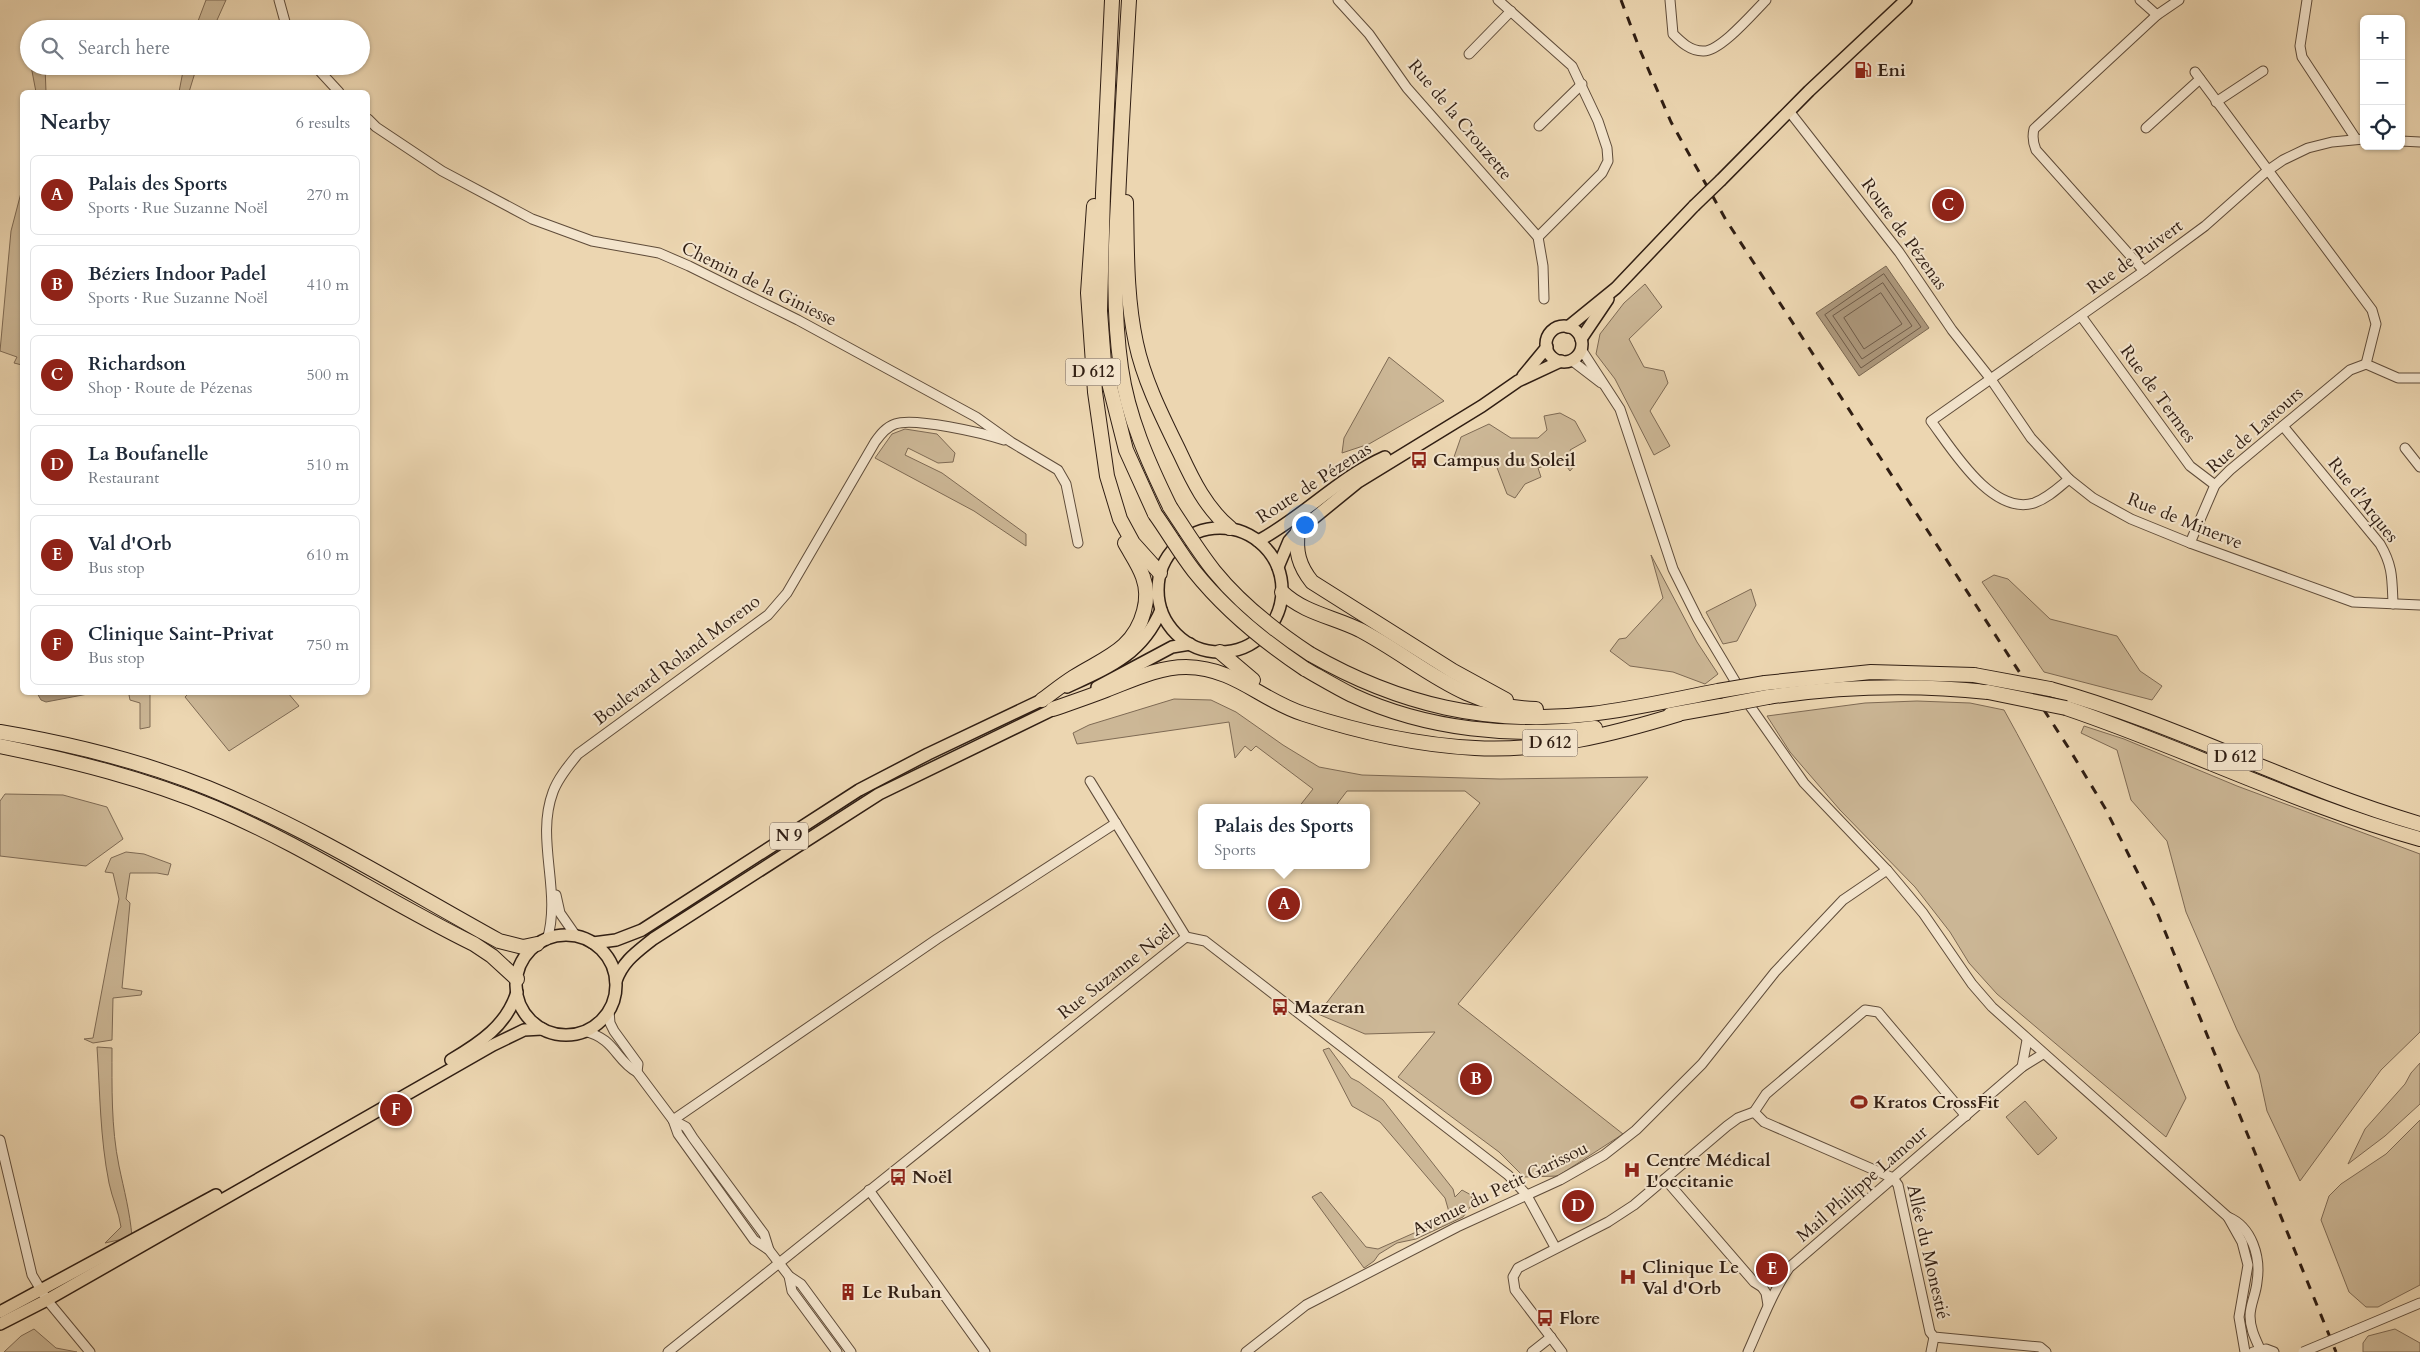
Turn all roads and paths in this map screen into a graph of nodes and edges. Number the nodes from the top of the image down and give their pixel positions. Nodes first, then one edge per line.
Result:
1 (279, 0) edge
2 (1112, 0) edge
3 (1129, 0) edge
4 (1134, 0) edge
5 (1339, 0) edge
6 (1498, 0) edge
7 (1670, 0) edge
8 (1766, 0) edge
9 (1906, 0) edge
10 (2140, 0) edge
11 (2179, 0) edge
12 (2307, 0) edge
13 (1511, 11) junction
14 (2157, 15) junction
15 (285, 20) edge
16 (1469, 54) dead end
17 (2263, 71) dead end
18 (1125, 74) junction
19 (323, 75) edge
20 (1582, 84) junction
21 (337, 90) edge
22 (2216, 102) junction
23 (1789, 111) junction
24 (370, 121) edge
25 (1539, 126) dead end
26 (2146, 128) dead end
27 (2360, 139) edge
28 (2405, 141) edge
29 (2420, 142) edge
30 (1120, 145) junction
31 (1105, 157) junction
32 (2267, 171) junction
33 (1538, 236) junction
34 (2144, 271) junction
35 (1616, 288) junction
36 (1544, 300) dead end
37 (2081, 316) junction
38 (1568, 327) junction
39 (1581, 344) junction
40 (1547, 347) junction
41 (1566, 361) junction
42 (2366, 364) junction
43 (1990, 378) junction
44 (2420, 378) edge
45 (1518, 381) junction
46 (1603, 384) junction
47 (2283, 426) junction
48 (1011, 442) junction
49 (1417, 444) junction
50 (2405, 448) dead end
51 (2420, 467) edge
52 (2069, 479) junction
53 (2215, 485) junction
54 (1109, 486) junction
55 (1230, 528) junction
56 (1298, 531) junction
57 (1258, 541) junction
58 (1078, 543) dead end
59 (2190, 543) junction
60 (1278, 567) junction
61 (1160, 573) junction
62 (1282, 592) junction
63 (2392, 604) junction
64 (2420, 605) edge
65 (1161, 610) junction
66 (1190, 644) junction
67 (1220, 652) junction
68 (1047, 704) junction
69 (1523, 708) junction
70 (1592, 714) junction
71 (1679, 714) junction
72 (1353, 728) junction
73 (0, 732) edge
74 (0, 746) edge
75 (1090, 781) dead end
76 (1116, 823) junction
77 (2420, 824) edge
78 (2420, 839) edge
79 (1887, 870) junction
80 (551, 878) junction
81 (576, 936) junction
82 (1186, 937) junction
83 (542, 942) junction
84 (592, 943) junction
85 (616, 981) junction
86 (517, 986) junction
87 (609, 1011) junction
88 (542, 1029) junction
89 (584, 1031) junction
90 (2027, 1040) junction
91 (2043, 1054) junction
92 (2022, 1068) junction
93 (638, 1072) junction
94 (1754, 1112) junction
95 (1966, 1116) junction
96 (674, 1120) junction
97 (0, 1140) edge
98 (1893, 1178) junction
99 (1665, 1179) junction
100 (869, 1190) junction
101 (1526, 1194) junction
102 (2228, 1217) junction
103 (1555, 1247) junction
104 (779, 1263) junction
105 (1791, 1266) junction
106 (1746, 1273) junction
107 (789, 1276) junction
108 (1769, 1278) junction
109 (1779, 1284) junction
110 (1768, 1291) junction
111 (44, 1296) junction
112 (2420, 1303) edge
113 (0, 1312) edge
114 (0, 1324) edge
115 (1551, 1337) junction
116 (1934, 1337) junction
117 (2256, 1350) edge
118 (90, 1352) edge
119 (668, 1352) edge
120 (837, 1352) edge
121 (851, 1352) edge
122 (985, 1352) edge
123 (1246, 1352) edge
124 (1532, 1352) edge
125 (1562, 1352) edge
126 (1748, 1352) edge
127 (1931, 1352) edge
128 (2046, 1352) edge
129 (2245, 1352) edge
130 (2274, 1352) edge
131 (2303, 1352) edge

1 - 15 street
2 - 31 highway, D 612
3 - 18 highway, D 612
4 - 18 highway, D 612
5 - 33 street, Rue de la Crouzette
6 - 13 street
7 - 8 street
9 - 23 main road
10 - 14 street
11 - 14 street
12 - 27 street
13 - 16 street
13 - 20 street
14 - 34 street
17 - 22 street
18 - 30 highway, D 612
19 - 21 street
20 - 25 street
20 - 33 street
22 - 26 street
22 - 32 street
23 - 35 main road, bridge
23 - 43 street, Route de Pézenas
24 - 48 street, Chemin de la Giniesse
27 - 32 street, Rue de Puivert
28 - 29 street
30 - 55 highway, D 612
30 - 70 highway, D 612, bridge
31 - 54 highway, D 612
31 - 71 highway, D 612, bridge
32 - 34 street, Rue de Puivert
32 - 42 street
33 - 36 street
34 - 37 street, Rue de Puivert
35 - 38 main road
35 - 39 main road
37 - 43 street, Rue de Puivert
37 - 53 street, Rue de Termes
38 - 39 main road
38 - 40 main road
39 - 41 main road
39 - 46 street
40 - 41 main road
40 - 45 main road, Route de Pézenas
41 - 45 main road, Route de Pézenas
41 - 46 street
42 - 44 street
42 - 47 street, Rue de Lastours
43 - 52 street, Rue de Minerve
43 - 52 street, Rue de Puivert
45 - 49 main road, Route de Pézenas
46 - 79 street
47 - 53 street, Rue de Lastours
47 - 63 street, Rue d'Arques
48 - 58 street, Chemin de la Giniesse
48 - 80 street, Boulevard Roland Moreno
49 - 56 main road, Route de Pézenas
49 - 57 main road, Route de Pézenas
50 - 51 street
52 - 59 street, Rue de Minerve
53 - 59 street, Rue de Lastours
54 - 61 highway, D 612
54 - 68 highway, D 612
55 - 57 main road
55 - 61 main road
56 - 60 main road, Route de Pézenas
56 - 69 highway, D 612
57 - 60 main road
59 - 63 street, Rue de Minerve
60 - 62 main road
61 - 65 main road
62 - 67 main road
62 - 69 highway, D 612
63 - 64 street, Rue de Minerve
65 - 66 main road
65 - 68 main road, N 9
66 - 67 main road
66 - 68 main road, N 9
67 - 72 highway
68 - 72 highway, D 612
68 - 84 main road, N 9
68 - 85 main road, N 9
69 - 70 highway, D 612
70 - 77 highway, D 612, bridge
71 - 72 highway, D 612
71 - 78 highway, D 612, bridge
73 - 83 highway
74 - 86 highway
75 - 76 street
76 - 82 street
76 - 96 street
79 - 90 street
79 - 101 street, Avenue du Petit Garissou
80 - 81 street, Boulevard Roland Moreno
80 - 83 street, Boulevard Roland Moreno
81 - 83 main road
81 - 84 main road
82 - 100 street, Rue Suzanne Noël
82 - 101 street, Rue Suzanne Noël
83 - 86 main road
84 - 85 main road
85 - 87 main road
86 - 88 main road
86 - 111 main road
87 - 89 main road
87 - 93 street
88 - 89 main road
88 - 111 main road
89 - 93 street
90 - 91 street
90 - 92 street
91 - 92 street, Mail Philippe Lamour
91 - 102 street
92 - 95 street, Mail Philippe Lamour
93 - 96 street
94 - 95 street
94 - 98 street
94 - 99 street
95 - 98 street, Mail Philippe Lamour
96 - 104 street
97 - 111 street
98 - 105 street, Mail Philippe Lamour
98 - 116 street, Allée du Monestié
99 - 103 street
99 - 106 street
100 - 104 street, Rue Suzanne Noël
100 - 122 street
101 - 103 street, Rue Suzanne Noël
101 - 123 street, Avenue du Petit Garissou
102 - 117 street
102 - 129 street
103 - 115 street
104 - 107 street
104 - 119 street, Rue Suzanne Noël
105 - 108 street, Mail Philippe Lamour
105 - 109 street, Mail Philippe Lamour
106 - 108 street
106 - 110 street
107 - 120 street
107 - 121 street
108 - 109 street
108 - 110 street
109 - 110 street, Mail Philippe Lamour
110 - 126 street
111 - 113 main road
111 - 114 main road
111 - 118 street
112 - 131 street, bridge
115 - 124 street
115 - 125 street
116 - 127 street
116 - 128 street, Allée du Monestié
117 - 130 street

